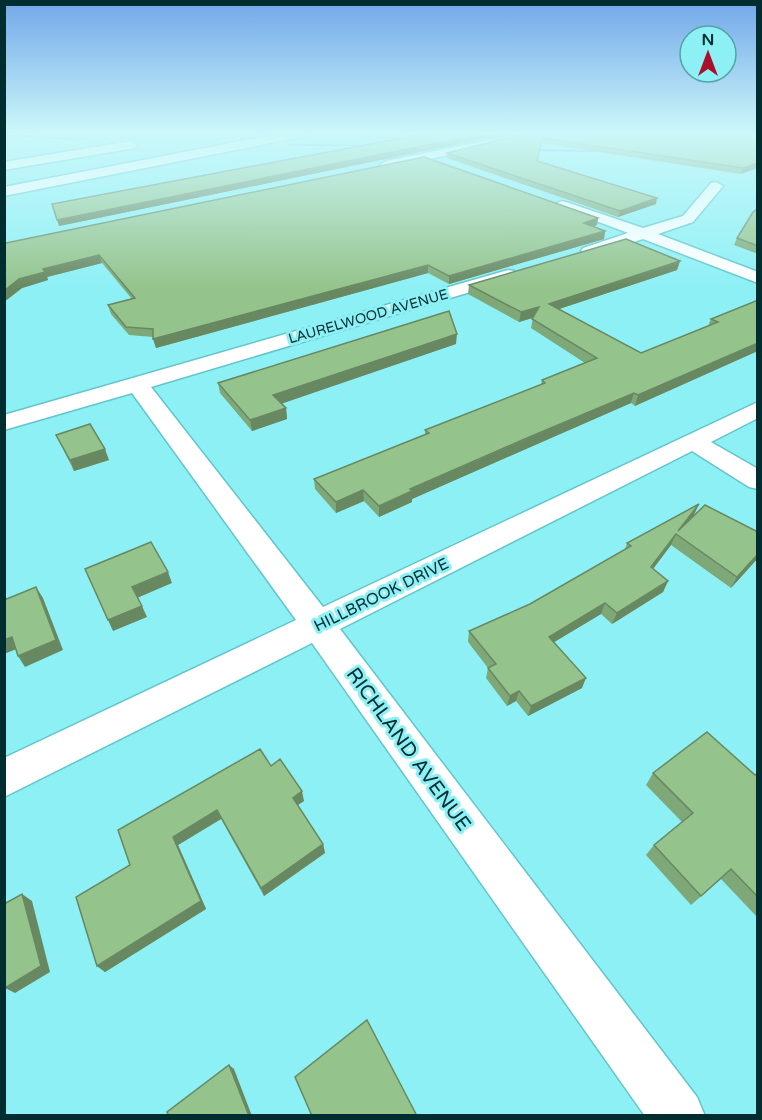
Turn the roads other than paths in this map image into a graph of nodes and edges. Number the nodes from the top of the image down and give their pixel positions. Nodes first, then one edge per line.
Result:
1 (43, 184) edge
2 (716, 186) dead end
3 (4, 192) edge
4 (548, 200) edge
5 (645, 234) junction
6 (566, 258) edge
7 (521, 271) edge
8 (758, 278) edge
9 (137, 384) junction
10 (758, 409) edge
11 (4, 423) edge
12 (693, 441) junction
13 (758, 481) edge
14 (318, 625) junction
15 (4, 778) edge
16 (678, 1116) edge

1 - 3 highway
2 - 5 street
4 - 5 street
5 - 6 street
5 - 8 street
7 - 9 street, LAURELWOOD AVENUE
9 - 11 street, LAURELWOOD AVENUE
9 - 14 street, RICHLAND AVENUE
10 - 12 street, HILLBROOK DRIVE
12 - 13 street
12 - 14 street, HILLBROOK DRIVE
14 - 15 street, HILLBROOK DRIVE
14 - 16 street, RICHLAND AVENUE

